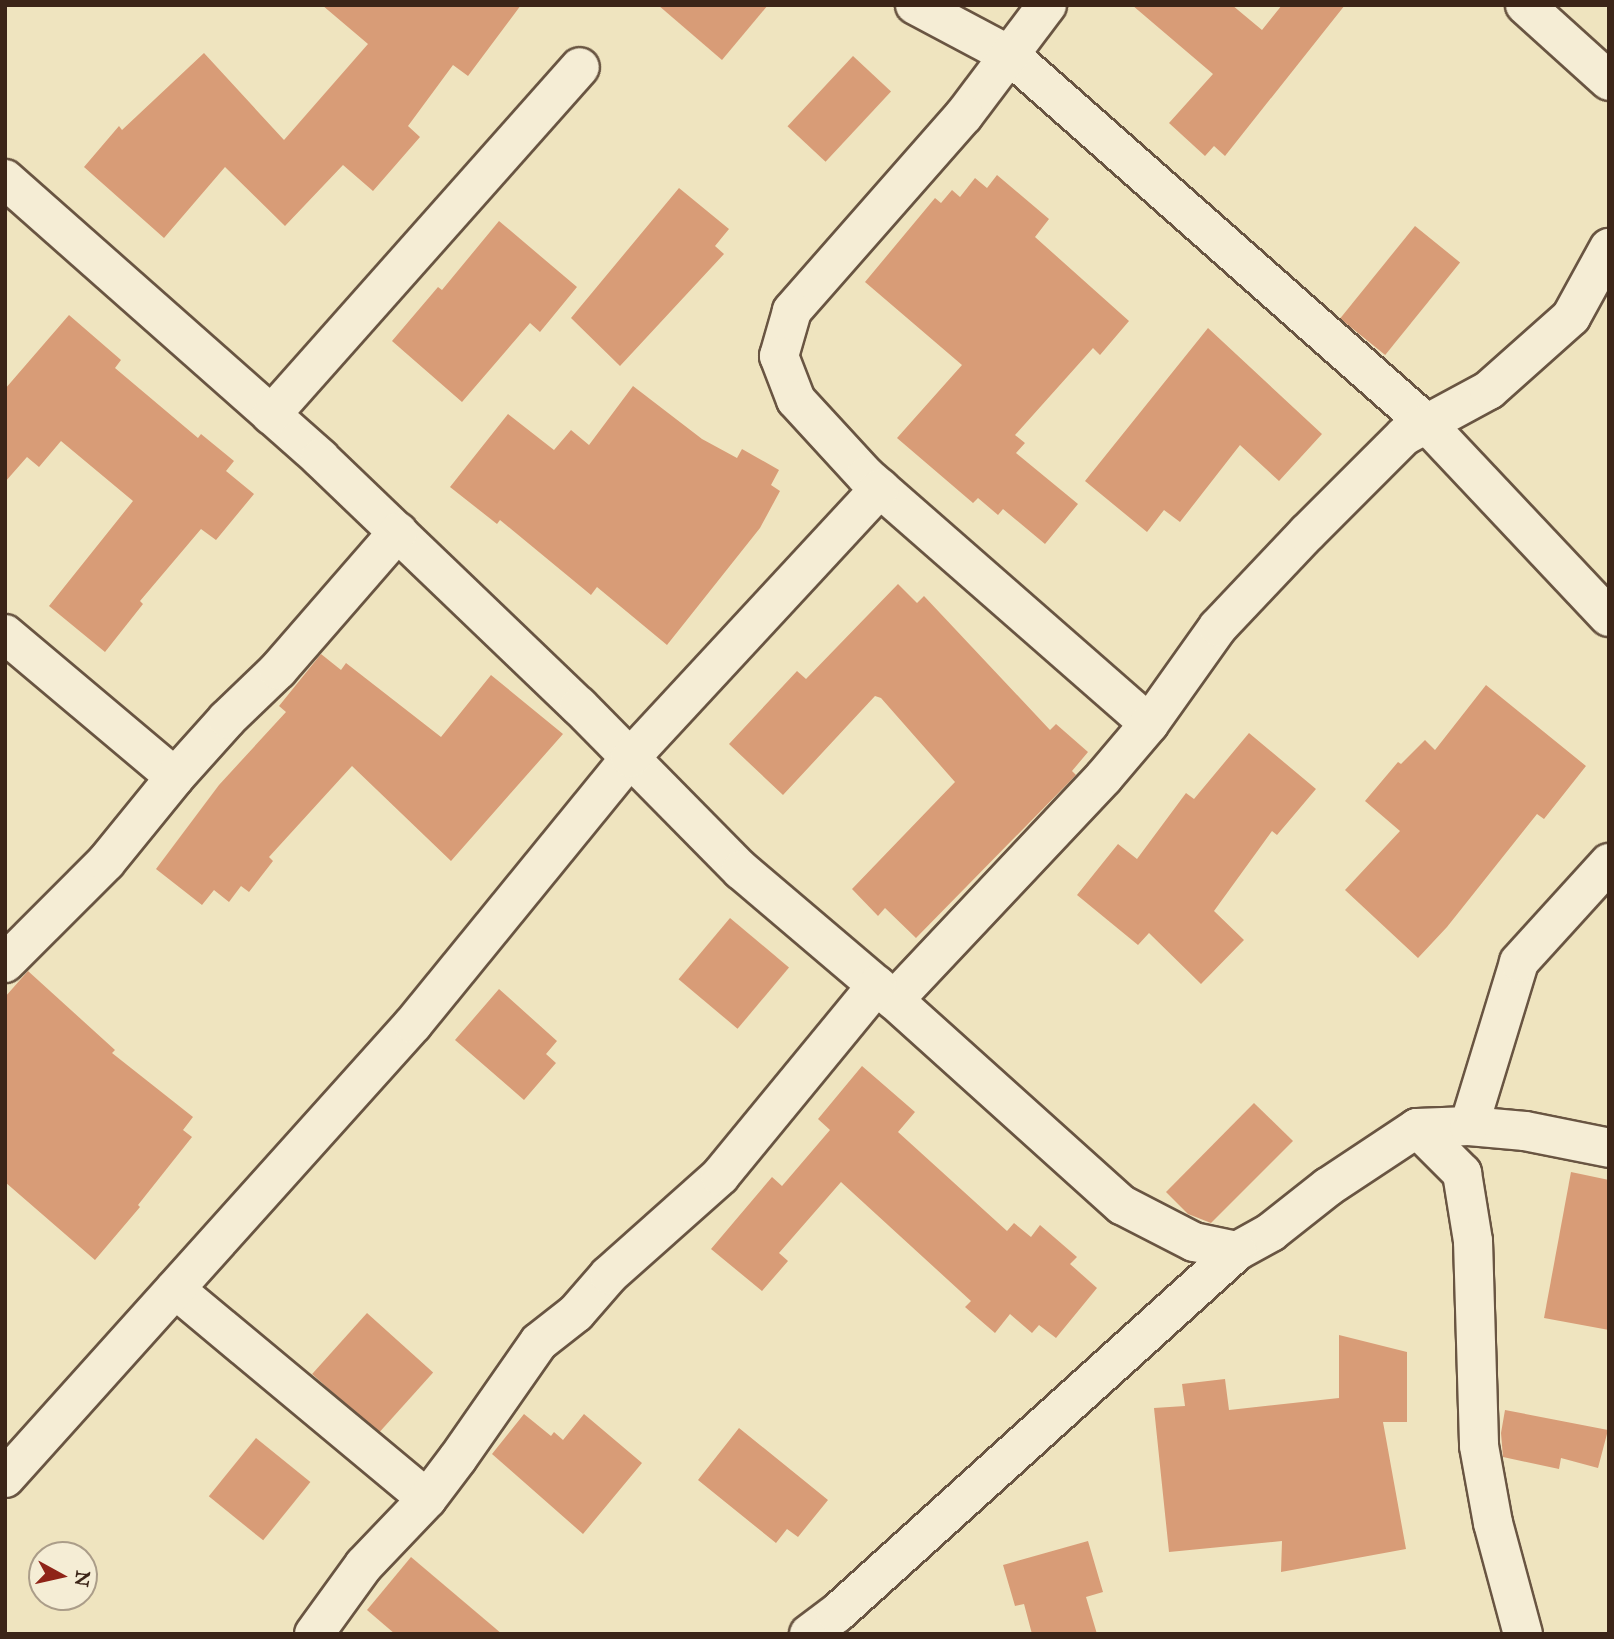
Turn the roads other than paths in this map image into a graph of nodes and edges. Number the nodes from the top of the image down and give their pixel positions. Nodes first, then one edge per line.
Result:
1 (915, 5) edge
2 (1047, 5) edge
3 (1525, 5) edge
4 (1011, 56) junction
5 (580, 67) dead end
6 (1609, 82) edge
7 (5, 179) edge
8 (1609, 248) edge
9 (271, 415) junction
10 (1427, 424) junction
11 (880, 488) junction
12 (398, 532) junction
13 (1609, 617) edge
14 (5, 634) edge
15 (1149, 724) junction
16 (630, 758) junction
17 (175, 777) junction
18 (1609, 863) edge
19 (5, 963) edge
20 (886, 992) junction
21 (1469, 1126) junction
22 (1417, 1128) junction
23 (1609, 1148) edge
24 (1237, 1251) junction
25 (175, 1289) junction
26 (5, 1478) edge
27 (427, 1499) junction
28 (314, 1634) edge
29 (809, 1634) edge
30 (1523, 1634) edge

1 - 4 street
2 - 4 street
3 - 6 street
4 - 10 street
4 - 11 street
5 - 9 street
7 - 9 street
8 - 10 street
9 - 12 street
10 - 13 street
10 - 15 street
11 - 15 street
11 - 16 street
12 - 16 street
12 - 17 street
14 - 17 street
15 - 20 street
16 - 20 street
16 - 25 street
17 - 19 street
18 - 21 street
20 - 24 street
20 - 27 street
21 - 22 street
21 - 23 street
22 - 24 street
22 - 30 street
24 - 29 street
25 - 26 street
25 - 27 street
27 - 28 street

